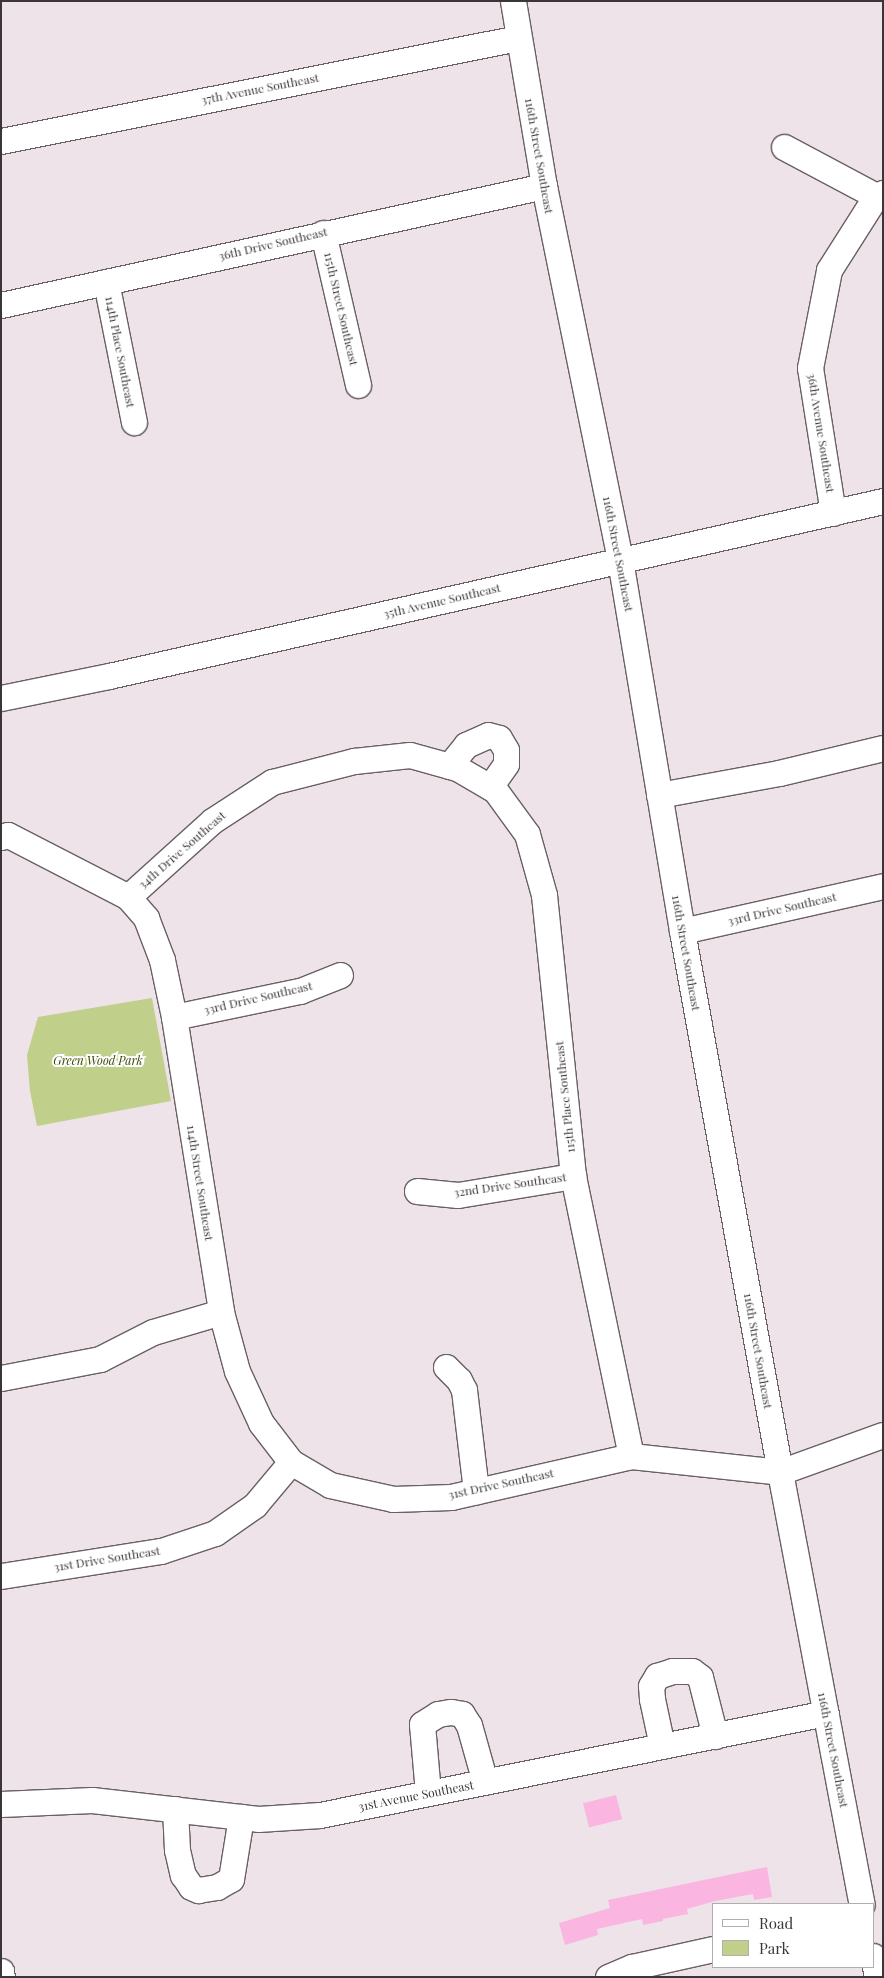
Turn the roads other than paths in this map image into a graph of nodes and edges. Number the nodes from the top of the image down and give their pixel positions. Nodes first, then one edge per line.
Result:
1 (512, 1) edge
2 (518, 38) junction
3 (1, 141) edge
4 (784, 147) dead end
5 (544, 186) junction
6 (879, 194) edge
7 (324, 233) junction
8 (106, 282) junction
9 (1, 305) edge
10 (358, 385) dead end
11 (134, 422) dead end
12 (883, 501) edge
13 (833, 513) junction
14 (620, 560) junction
15 (1, 698) edge
16 (883, 748) edge
17 (453, 767) junction
18 (490, 787) junction
19 (659, 795) junction
20 (1, 837) edge
21 (883, 886) edge
22 (128, 897) junction
23 (682, 931) junction
24 (340, 975) dead end
25 (174, 1017) junction
26 (573, 1176) junction
27 (417, 1191) dead end
28 (221, 1312) junction
29 (446, 1367) dead end
30 (1, 1378) edge
31 (883, 1436) edge
32 (632, 1456) junction
33 (291, 1462) junction
34 (780, 1472) junction
35 (476, 1491) junction
36 (1, 1576) edge
37 (826, 1713) junction
38 (715, 1736) junction
39 (662, 1746) junction
40 (485, 1782) junction
41 (428, 1793) junction
42 (1, 1804) edge
43 (175, 1809) junction
44 (241, 1817) junction
45 (862, 1903) edge
46 (712, 1949) edge
47 (874, 1961) edge
48 (1, 1970) edge
49 (2, 1977) edge
50 (608, 1977) edge
51 (877, 1977) edge

1 - 2 street, 116th Street Southeast
2 - 3 street, 37th Avenue Southeast
2 - 5 street, 116th Street Southeast
4 - 6 street
5 - 7 street, 36th Drive Southeast
5 - 14 street, 116th Street Southeast
6 - 13 street, 36th Avenue Southeast
7 - 8 street, 36th Drive Southeast
7 - 10 street, 115th Street Southeast
8 - 9 street, 36th Drive Southeast
8 - 11 street, 114th Place Southeast
12 - 13 street, 35th Avenue Southeast
13 - 14 street, 35th Avenue Southeast
14 - 15 street, 35th Avenue Southeast
14 - 19 street, 116th Street Southeast
16 - 19 street
17 - 18 street, 115th Place Southeast
17 - 18 street
17 - 22 street, 34th Drive Southeast
18 - 26 street, 115th Place Southeast
19 - 23 street, 116th Street Southeast
20 - 22 street, 34th Drive Southeast
21 - 23 street, 33rd Drive Southeast
22 - 25 street, 114th Street Southeast
23 - 34 street, 116th Street Southeast
24 - 25 street, 33rd Drive Southeast
25 - 28 street, 114th Street Southeast
26 - 27 street, 32nd Drive Southeast
26 - 32 street, 115th Place Southeast
28 - 30 street
28 - 33 street, 114th Street Southeast
29 - 35 street
31 - 34 street, 31st Drive Southeast
32 - 34 street, 31st Drive Southeast
32 - 35 street, 31st Drive Southeast
33 - 35 street, 31st Drive Southeast
33 - 36 street, 31st Drive Southeast
34 - 37 street, 116th Street Southeast
37 - 38 street, 31st Avenue Southeast
37 - 45 street, 116th Street Southeast
38 - 39 street, 31st Avenue Southeast
38 - 39 street
39 - 40 street, 31st Avenue Southeast
40 - 41 street, 31st Avenue Southeast
40 - 41 street
41 - 44 street, 31st Avenue Southeast
42 - 43 street, 31st Avenue Southeast
43 - 44 street, 31st Avenue Southeast
43 - 44 street
46 - 50 street
47 - 51 street
48 - 49 street

